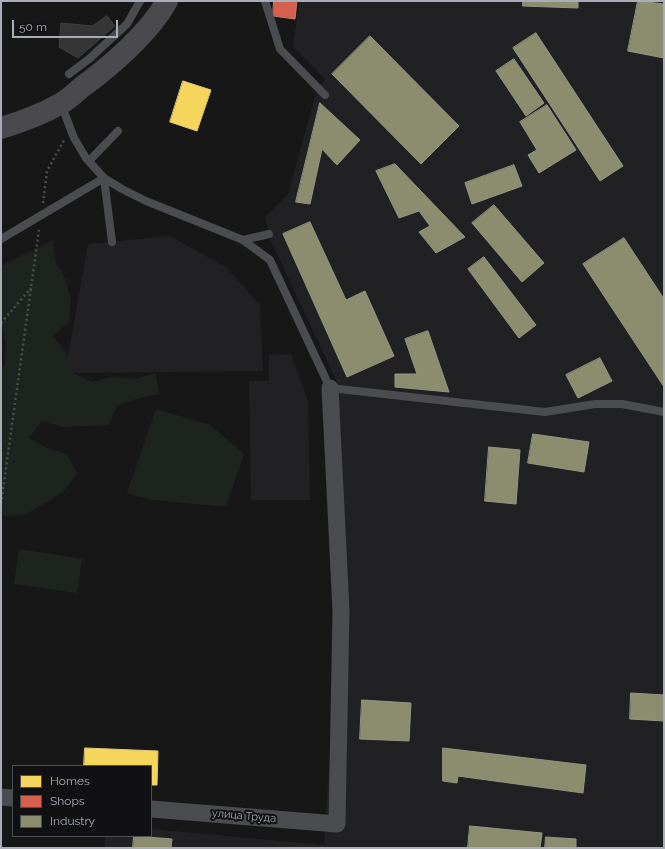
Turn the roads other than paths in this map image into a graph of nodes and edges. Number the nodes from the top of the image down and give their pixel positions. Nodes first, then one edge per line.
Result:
1 (140, 1) edge
2 (168, 1) edge
3 (265, 1) edge
4 (70, 74) dead end
5 (325, 95) dead end
6 (61, 103) junction
7 (1, 128) edge
8 (118, 131) dead end
9 (89, 161) junction
10 (104, 178) junction
11 (269, 234) dead end
12 (1, 239) edge
13 (243, 240) junction
14 (112, 242) dead end
15 (330, 388) junction
16 (664, 412) edge
17 (152, 809) edge

1 - 4 lane
2 - 6 main road
3 - 5 lane
6 - 7 main road
6 - 9 lane
8 - 9 lane
9 - 10 lane
10 - 12 lane
10 - 13 lane
10 - 14 lane
11 - 13 lane
13 - 15 lane
15 - 16 lane
15 - 17 street, улица Труда

